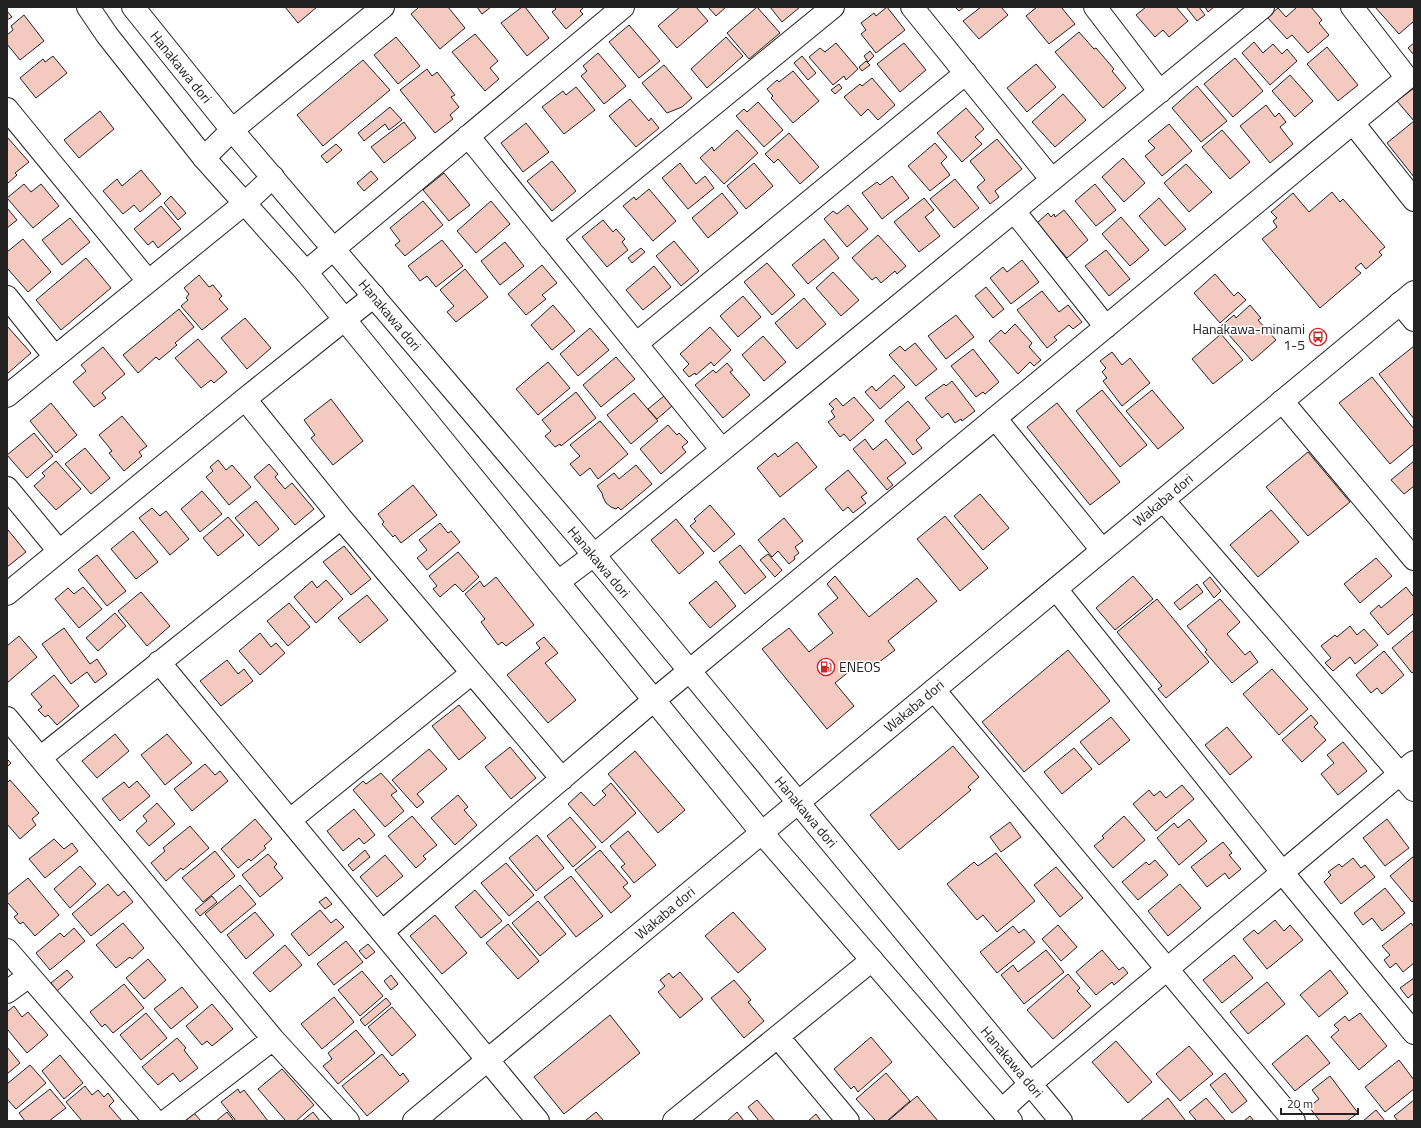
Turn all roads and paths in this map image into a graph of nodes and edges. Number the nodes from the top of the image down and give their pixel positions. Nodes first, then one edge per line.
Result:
1 (88, 7) edge
2 (133, 7) edge
3 (383, 7) edge
4 (623, 7) edge
5 (833, 7) edge
6 (912, 7) edge
7 (1095, 7) edge
8 (1263, 7) edge
9 (1352, 7) edge
10 (966, 73) junction
11 (1160, 92) junction
12 (7, 109) edge
13 (1353, 123) junction
14 (232, 130) junction
15 (468, 136) junction
16 (204, 158) junction
17 (273, 177) junction
18 (1052, 180) junction
19 (1414, 200) edge
20 (245, 203) junction
21 (1014, 211) junction
22 (550, 238) junction
23 (334, 250) junction
24 (306, 272) junction
25 (148, 281) junction
26 (374, 296) junction
27 (7, 297) edge
28 (1407, 298) edge
29 (346, 320) junction
30 (1414, 320) edge
31 (1106, 327) junction
32 (636, 344) junction
33 (55, 357) junction
34 (7, 396) edge
35 (245, 399) junction
36 (1282, 401) junction
37 (995, 418) junction
38 (722, 450) junction
39 (7, 488) edge
40 (1162, 500) junction
41 (341, 518) junction
42 (1102, 550) junction
43 (59, 551) junction
44 (594, 555) junction
45 (1414, 559) edge
46 (558, 582) junction
47 (1056, 589) junction
48 (7, 594) edge
49 (159, 662) junction
50 (689, 670) junction
51 (472, 673) junction
52 (934, 690) junction
53 (654, 700) junction
54 (7, 718) edge
55 (40, 758) junction
56 (1407, 768) edge
57 (562, 778) junction
58 (1414, 790) edge
59 (798, 802) junction
60 (290, 820) junction
61 (762, 833) junction
62 (1282, 872) junction
63 (382, 932) junction
64 (7, 950) edge
65 (872, 960) junction
66 (1167, 969) junction
67 (30, 976) junction
68 (7, 992) edge
69 (1414, 1033) edge
70 (778, 1037) junction
71 (273, 1039) junction
72 (488, 1060) junction
73 (1030, 1084) junction
74 (1006, 1116) edge
75 (155, 1121) edge
76 (166, 1121) edge
77 (348, 1121) edge
78 (414, 1121) edge
79 (538, 1121) edge
80 (674, 1121) edge
81 (848, 1121) edge
82 (1061, 1121) edge
83 (1294, 1121) edge

1 - 16 street
2 - 14 street, Hanakawa dori
3 - 14 street
4 - 15 street
5 - 22 street
6 - 10 street
7 - 11 street
8 - 11 street
9 - 13 street
10 - 18 street
10 - 32 street
11 - 18 street
12 - 25 street
13 - 19 street
13 - 31 street
14 - 16 street
14 - 17 street, Hanakawa dori
15 - 22 street
15 - 23 street
16 - 20 street
17 - 20 street
17 - 23 street, Hanakawa dori
18 - 21 street
20 - 24 street
20 - 25 street
21 - 31 street
21 - 38 street
22 - 32 street
23 - 24 street
23 - 26 street, Hanakawa dori
24 - 29 street
25 - 33 street
26 - 29 street
26 - 44 street, Hanakawa dori
27 - 33 street
28 - 30 street
28 - 36 street, Wakaba dori
29 - 35 street
29 - 46 street
31 - 37 street
32 - 38 street
33 - 34 street
35 - 41 street
35 - 43 street
36 - 40 street, Wakaba dori
36 - 45 street
37 - 42 street
37 - 50 street
38 - 44 street
39 - 43 street
40 - 42 street, Wakaba dori
40 - 56 street
41 - 49 street
41 - 51 street
42 - 47 street, Wakaba dori
43 - 48 street
44 - 46 street
44 - 50 street, Hanakawa dori
46 - 53 street
47 - 52 street, Wakaba dori
47 - 62 street
49 - 55 street
49 - 60 street
50 - 53 street
50 - 59 street, Hanakawa dori
51 - 57 street
51 - 60 street
52 - 59 street, Wakaba dori
52 - 66 street
53 - 57 street
53 - 61 street
54 - 55 street
55 - 71 street
56 - 58 street
56 - 62 street
57 - 63 street
59 - 61 street, Wakaba dori
59 - 73 street, Hanakawa dori
60 - 63 street
61 - 65 street
61 - 72 street, Wakaba dori
62 - 66 street
62 - 69 street
63 - 72 street
64 - 67 street
65 - 70 street
65 - 74 street
66 - 73 street
66 - 83 street
67 - 68 street
67 - 75 street
70 - 80 street
70 - 81 street
71 - 76 street
71 - 77 street
72 - 78 street, Wakaba dori
72 - 79 street
73 - 74 street
73 - 82 street, Hanakawa dori

